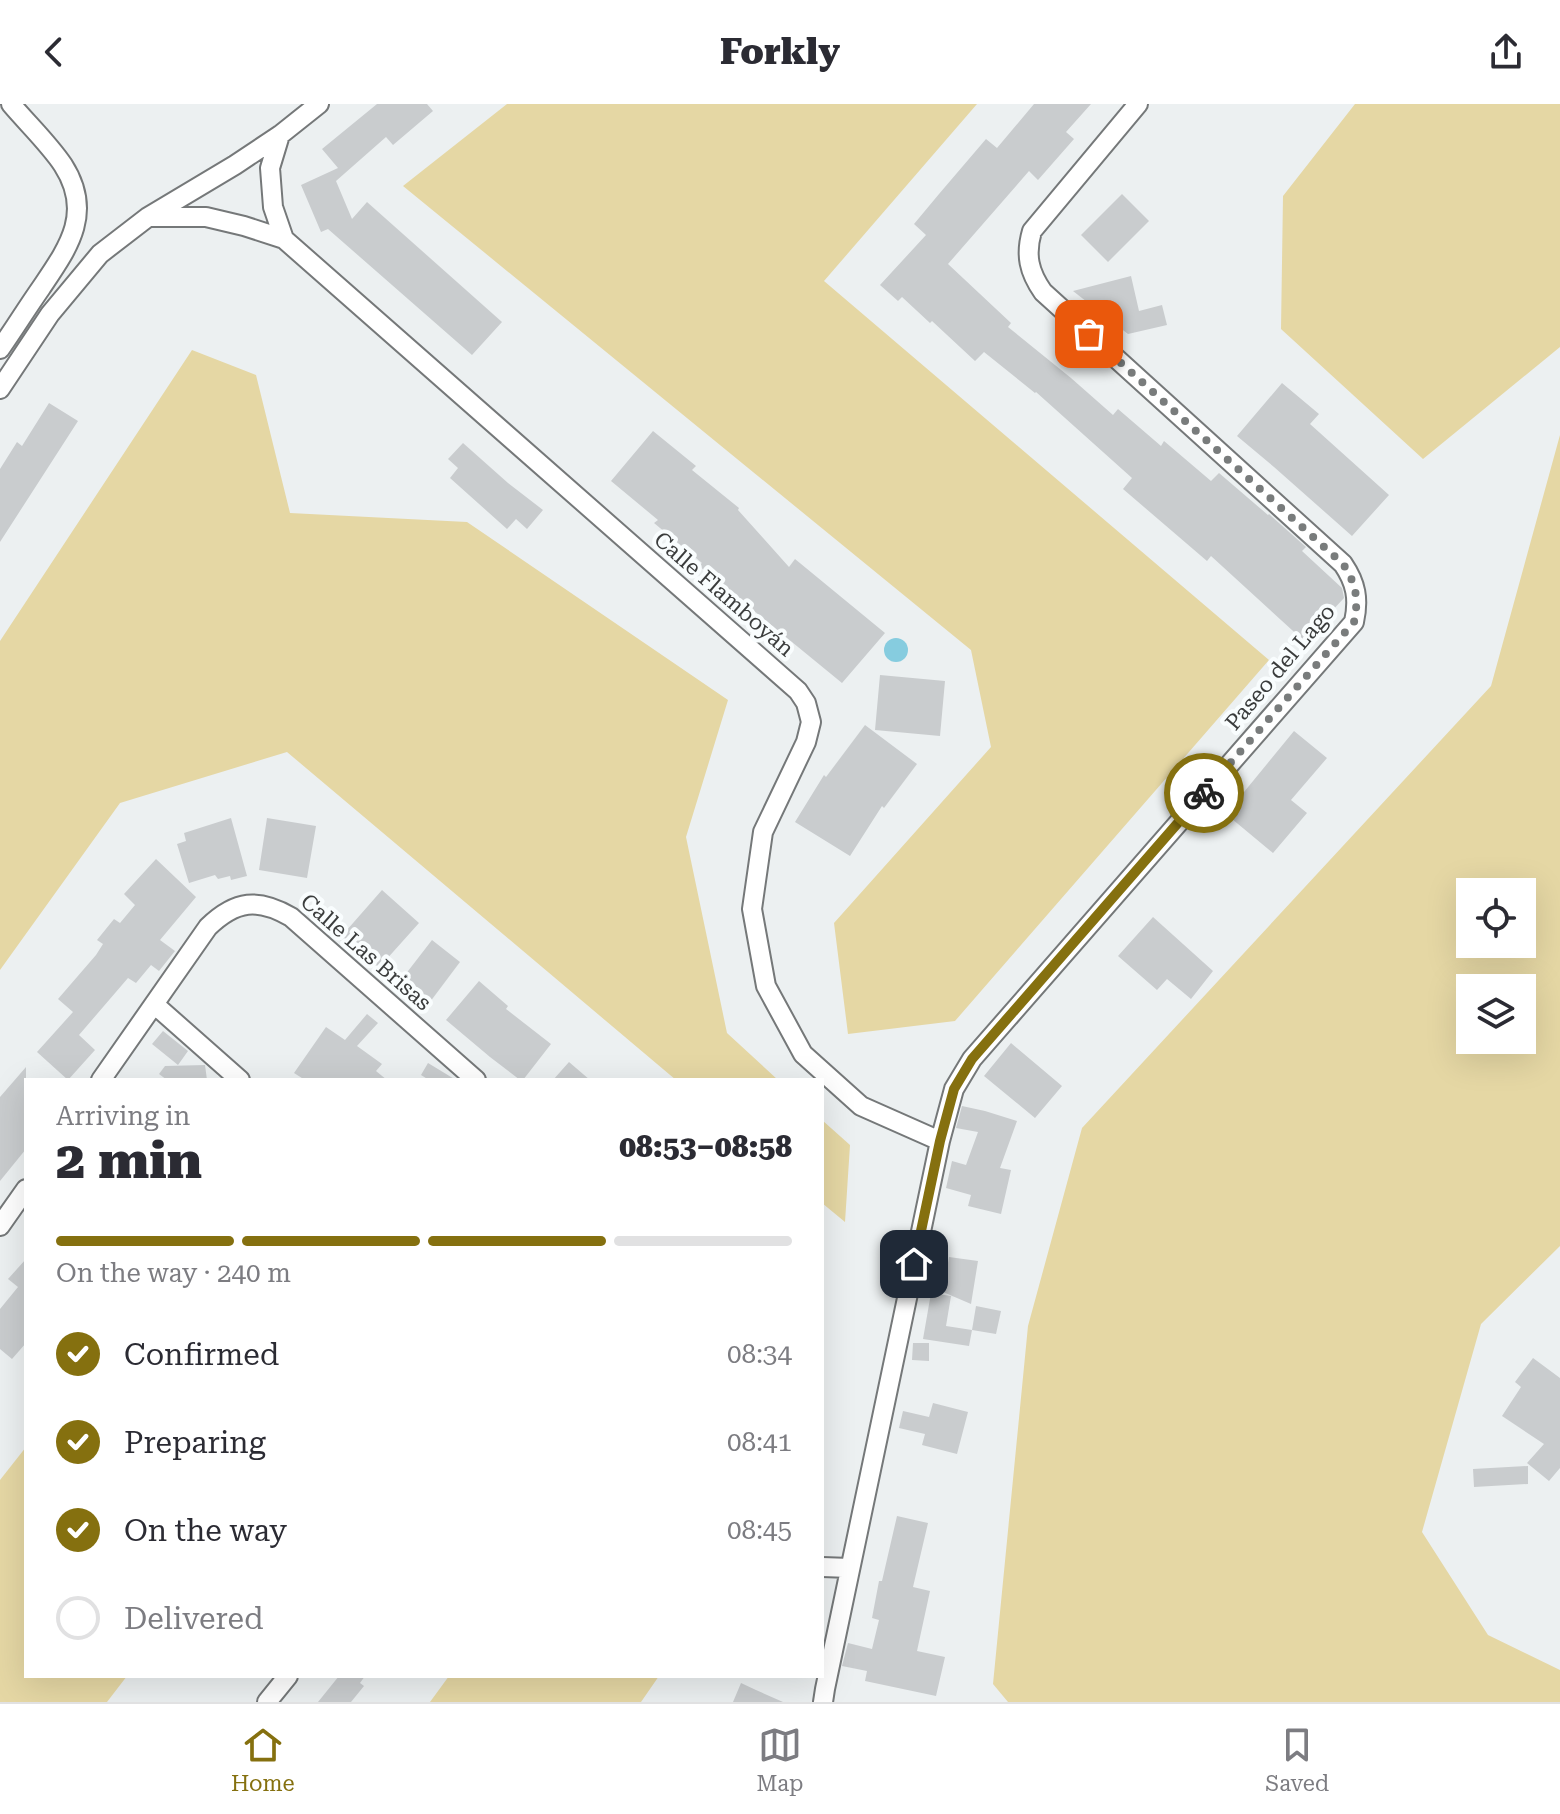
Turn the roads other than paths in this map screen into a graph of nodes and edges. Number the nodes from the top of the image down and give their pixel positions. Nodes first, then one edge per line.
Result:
1 (11, 104) edge
2 (319, 104) edge
3 (1138, 104) edge
4 (280, 135) junction
5 (148, 217) junction
6 (284, 239) junction
7 (0, 349) edge
8 (0, 389) edge
9 (154, 1004) junction
10 (102, 1078) edge
11 (238, 1078) edge
12 (474, 1078) edge
13 (940, 1141) junction
14 (24, 1192) edge
15 (0, 1226) edge
16 (824, 1567) edge
17 (850, 1568) junction
18 (286, 1678) edge
19 (824, 1696) edge
20 (267, 1702) edge

1 - 7 street
2 - 4 street
3 - 13 street, Paseo del Lago
4 - 5 street
4 - 6 street
5 - 6 street
5 - 8 street
6 - 13 street, Calle Flamboyán
9 - 10 street, Calle Las Brisas
9 - 11 street
9 - 12 street, Calle Las Brisas
13 - 17 street, Paseo del Lago
14 - 15 street
16 - 17 street
17 - 19 street, Paseo del Lago
18 - 20 street

